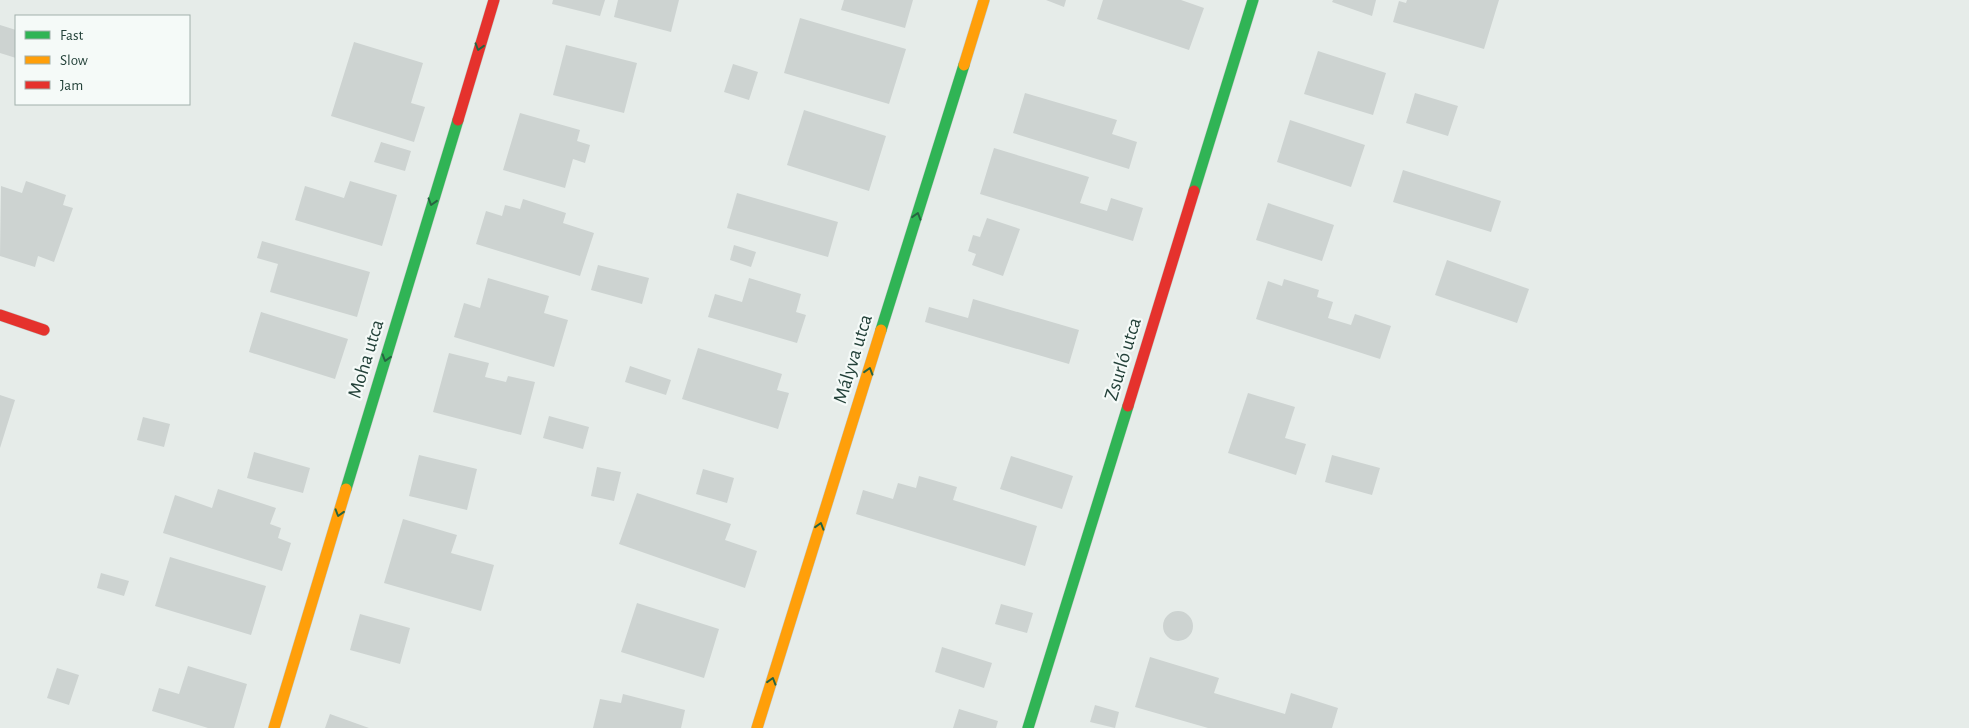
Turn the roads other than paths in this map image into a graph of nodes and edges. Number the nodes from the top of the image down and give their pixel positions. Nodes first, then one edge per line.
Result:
1 (494, 0) edge
2 (984, 0) edge
3 (1253, 0) edge
4 (0, 315) edge
5 (44, 330) dead end
6 (274, 728) edge
7 (757, 728) edge
8 (1028, 728) edge

1 -> 6 street, Moha utca
7 -> 2 street, Mályva utca
3 - 8 street, Zsurló utca
4 - 5 street

